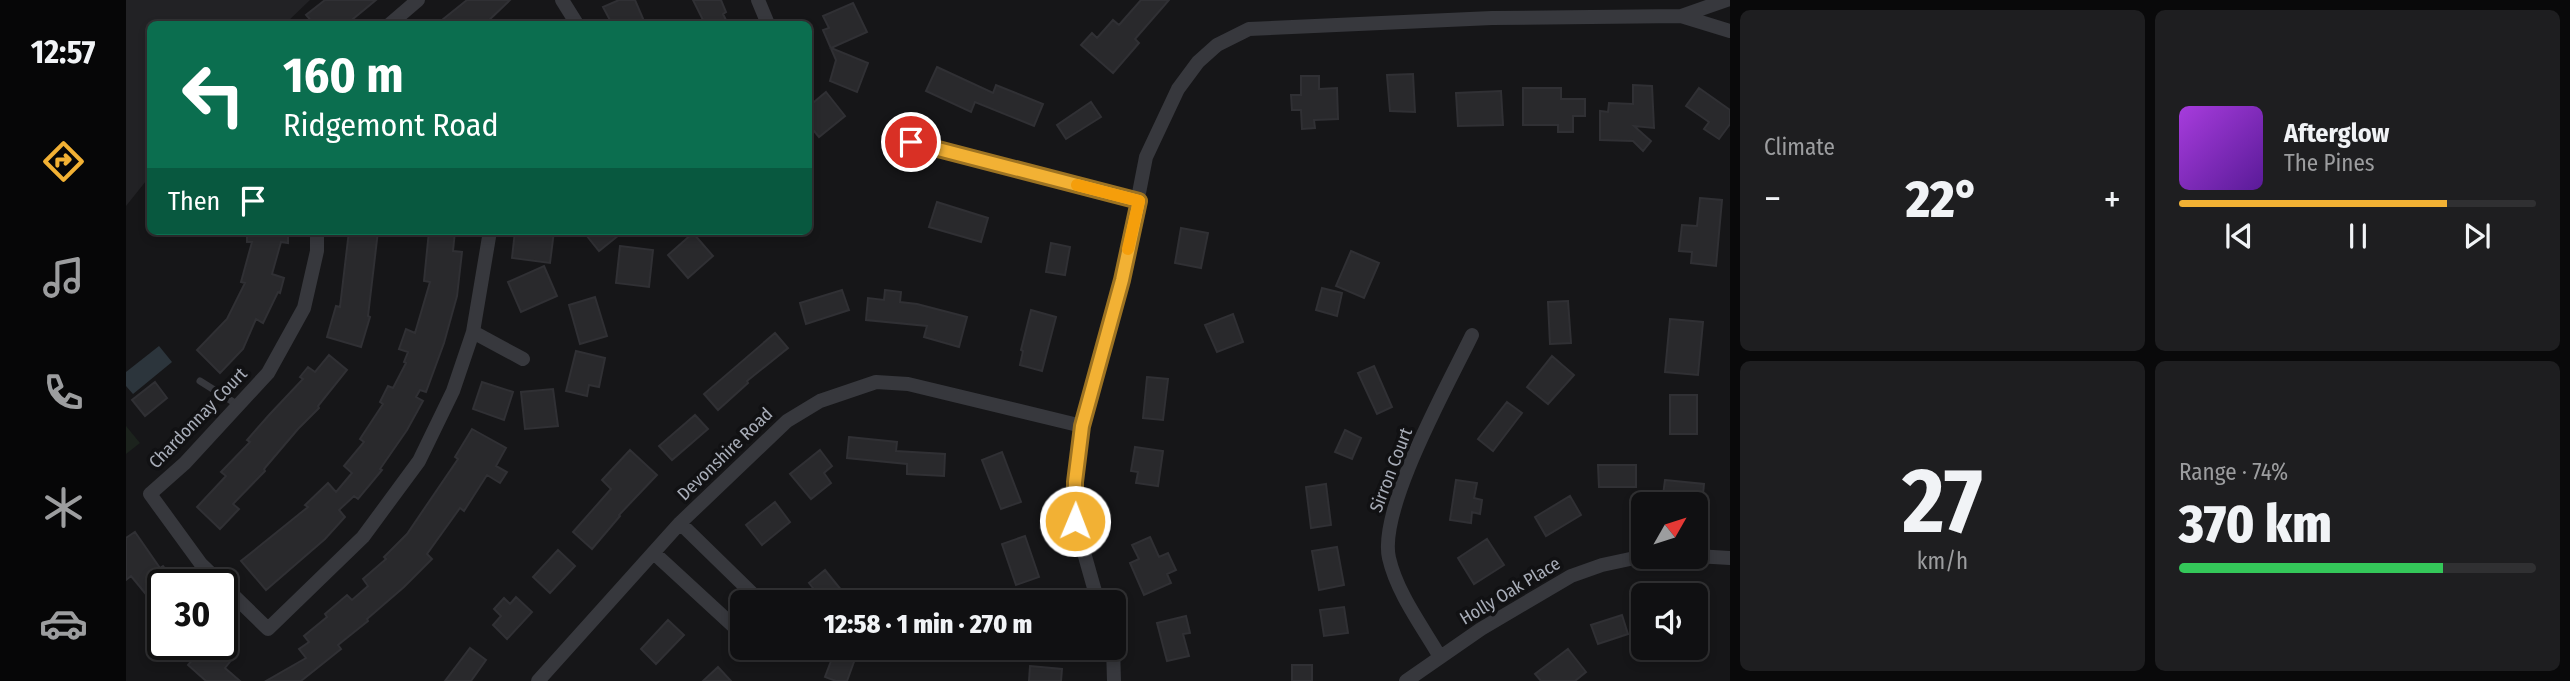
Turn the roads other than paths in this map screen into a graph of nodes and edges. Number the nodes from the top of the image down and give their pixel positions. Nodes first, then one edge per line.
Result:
1 (418, 0) edge
2 (562, 0) edge
3 (758, 0) edge
4 (1727, 0) edge
5 (1681, 16) junction
6 (394, 21) edge
7 (575, 21) edge
8 (767, 21) edge
9 (1730, 31) edge
10 (911, 142) dead end
11 (1139, 201) junction
12 (317, 235) edge
13 (489, 235) edge
14 (473, 332) junction
15 (1472, 335) dead end
16 (523, 359) dead end
17 (200, 381) dead end
18 (238, 405) junction
19 (1082, 426) junction
20 (681, 523) junction
21 (654, 553) junction
22 (1708, 557) edge
23 (1730, 558) edge
24 (1631, 559) edge
25 (749, 590) edge
26 (1095, 590) edge
27 (730, 623) edge
28 (1440, 657) junction
29 (1113, 660) edge
30 (538, 681) edge
31 (1114, 681) edge
32 (1406, 681) edge

1 - 6 street
2 - 7 street
3 - 8 street
4 - 5 street
5 - 9 street
5 - 11 street
10 - 11 street
11 - 19 street
12 - 18 street, Chardonnay Court
13 - 14 street, Chardonnay Court
14 - 16 street
14 - 18 street, Chardonnay Court
15 - 28 street, Sirron Court
17 - 18 lane
19 - 20 street, Devonshire Road
19 - 26 street
20 - 21 street, Devonshire Road
20 - 25 street
21 - 27 street
21 - 30 street, Devonshire Road
22 - 23 street
24 - 28 street, Holly Oak Place
28 - 32 street, Holly Oak Place
29 - 31 street

